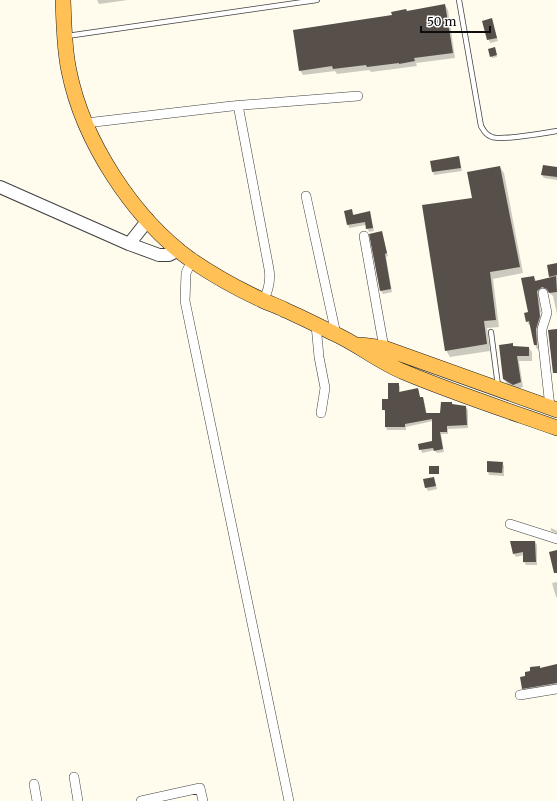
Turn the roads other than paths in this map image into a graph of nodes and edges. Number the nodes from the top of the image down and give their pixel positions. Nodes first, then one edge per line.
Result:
1 (63, 0) edge
2 (317, 0) edge
3 (459, 0) edge
4 (65, 36) junction
5 (358, 96) dead end
6 (238, 105) junction
7 (86, 123) junction
8 (557, 131) edge
9 (0, 187) edge
10 (306, 196) dead end
11 (148, 220) junction
12 (364, 236) dead end
13 (129, 244) junction
14 (179, 250) junction
15 (192, 260) junction
16 (543, 293) dead end
17 (263, 301) junction
18 (316, 325) junction
19 (492, 332) dead end
20 (336, 334) junction
21 (356, 344) junction
22 (384, 348) junction
23 (498, 389) junction
24 (553, 409) edge
25 (321, 412) dead end
26 (557, 428) edge
27 (510, 524) dead end
28 (557, 539) edge
29 (557, 689) edge
30 (520, 695) dead end
31 (74, 777) dead end
32 (34, 784) dead end
33 (37, 801) edge
34 (78, 801) edge
35 (141, 801) edge
36 (203, 801) edge
37 (289, 801) edge

1 - 4 highway
2 - 4 lane
3 - 8 lane
4 - 7 highway
5 - 6 street
6 - 7 street
6 - 17 street
7 - 11 highway
9 - 13 street
10 - 20 street
11 - 13 street
11 - 14 highway
12 - 22 street
13 - 14 street
14 - 15 highway
15 - 17 highway
15 - 37 street
16 - 24 street
17 - 18 highway
18 - 20 highway
18 - 25 street
19 - 23 lane
20 - 21 highway
21 - 22 highway
21 - 26 highway
22 - 23 highway
23 - 24 highway
27 - 28 street
29 - 30 street
31 - 34 street
32 - 33 street
35 - 36 street

